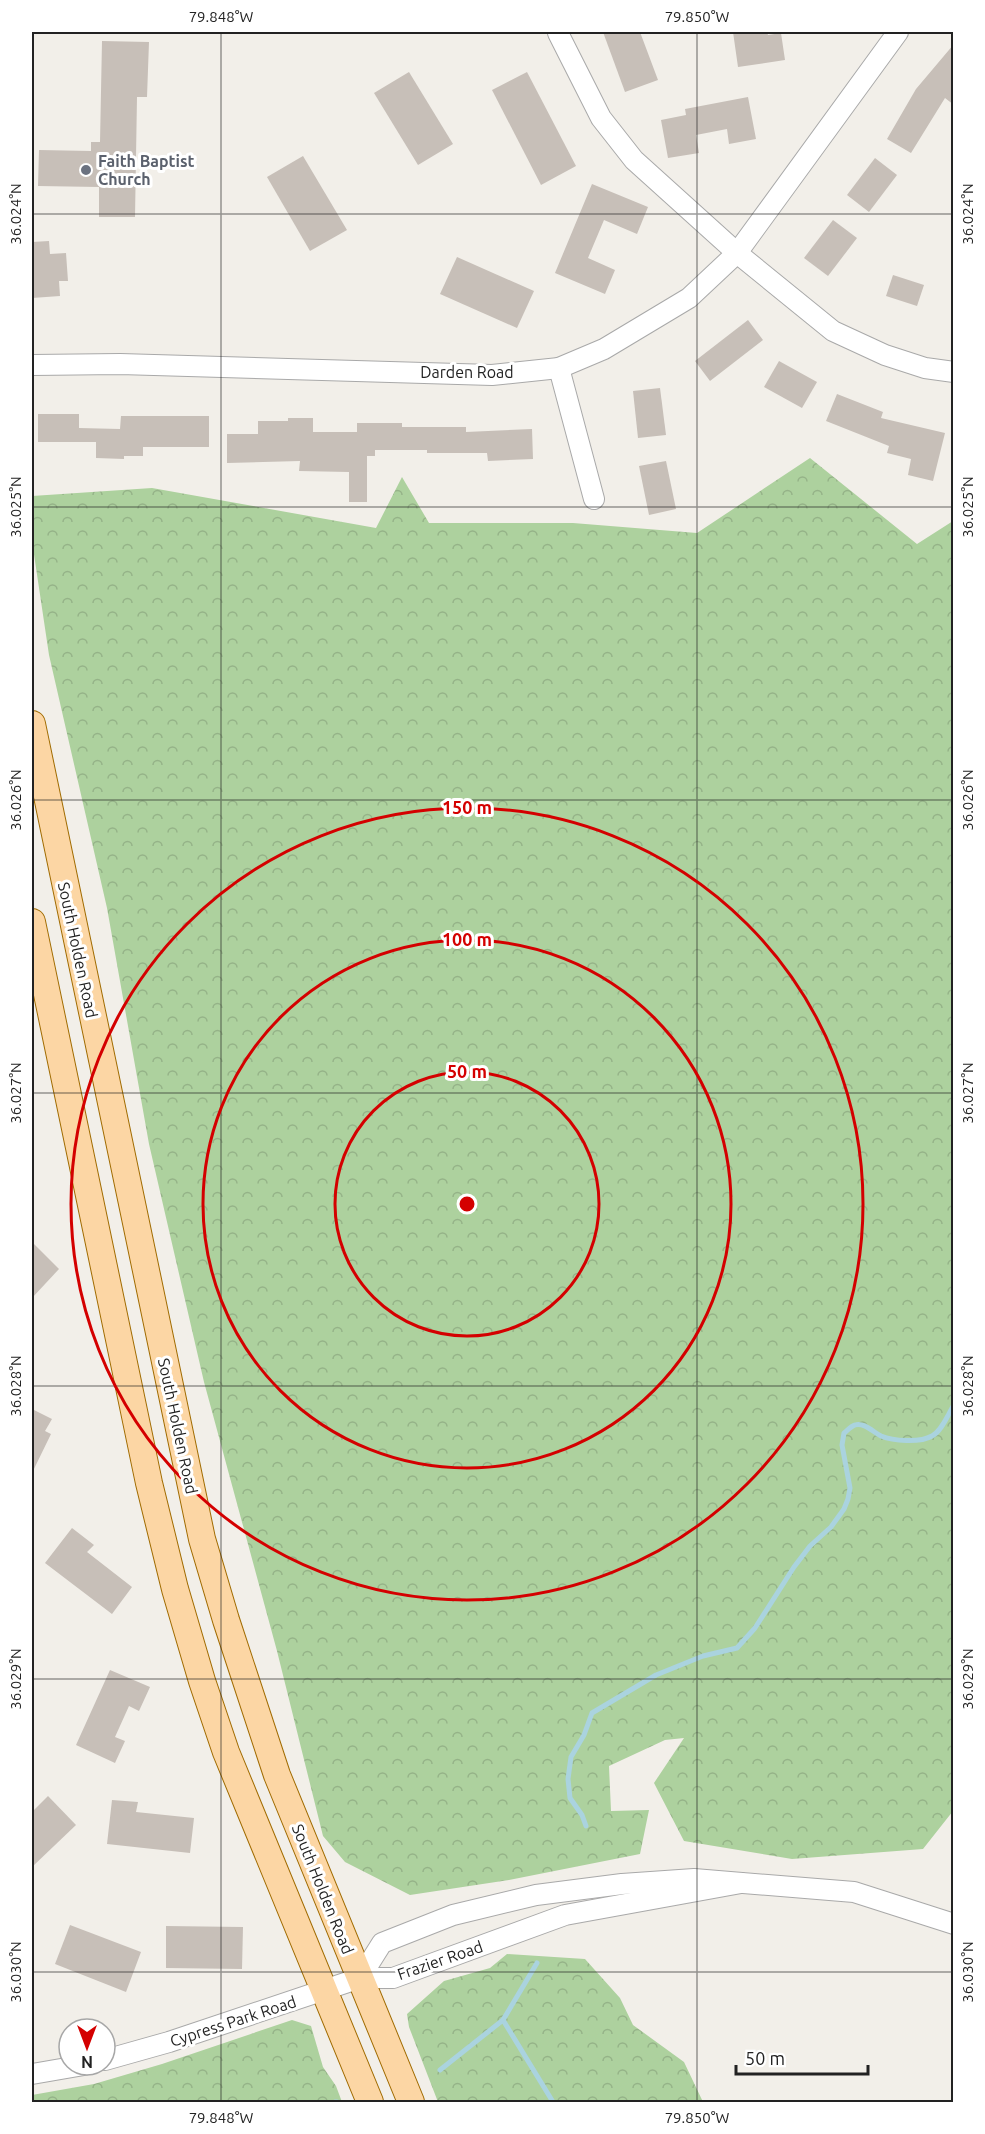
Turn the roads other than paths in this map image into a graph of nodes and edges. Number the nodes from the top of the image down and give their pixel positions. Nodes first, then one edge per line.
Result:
1 (898, 32) edge
2 (558, 33) dead end
3 (736, 253) junction
4 (32, 365) edge
5 (559, 368) junction
6 (954, 372) edge
7 (594, 499) dead end
8 (32, 724) edge
9 (32, 922) edge
10 (741, 1883) junction
11 (954, 1924) edge
12 (360, 1978) junction
13 (325, 1991) junction
14 (117, 2057) edge
15 (57, 2070) edge
16 (32, 2074) edge
17 (370, 2103) edge
18 (411, 2103) edge

1 - 3 street, Darden Road
2 - 3 street
3 - 5 street, Darden Road
3 - 6 street
4 - 5 street, Darden Road
5 - 7 street
8 - 12 main road, South Holden Road
9 - 13 main road
10 - 11 street, Frazier Road
10 - 12 street, Frazier Road
10 - 12 street, Frazier Road
12 - 13 street, Cypress Park Road
12 - 18 main road, South Holden Road
13 - 14 street, Cypress Park Road
13 - 17 main road
15 - 16 street

